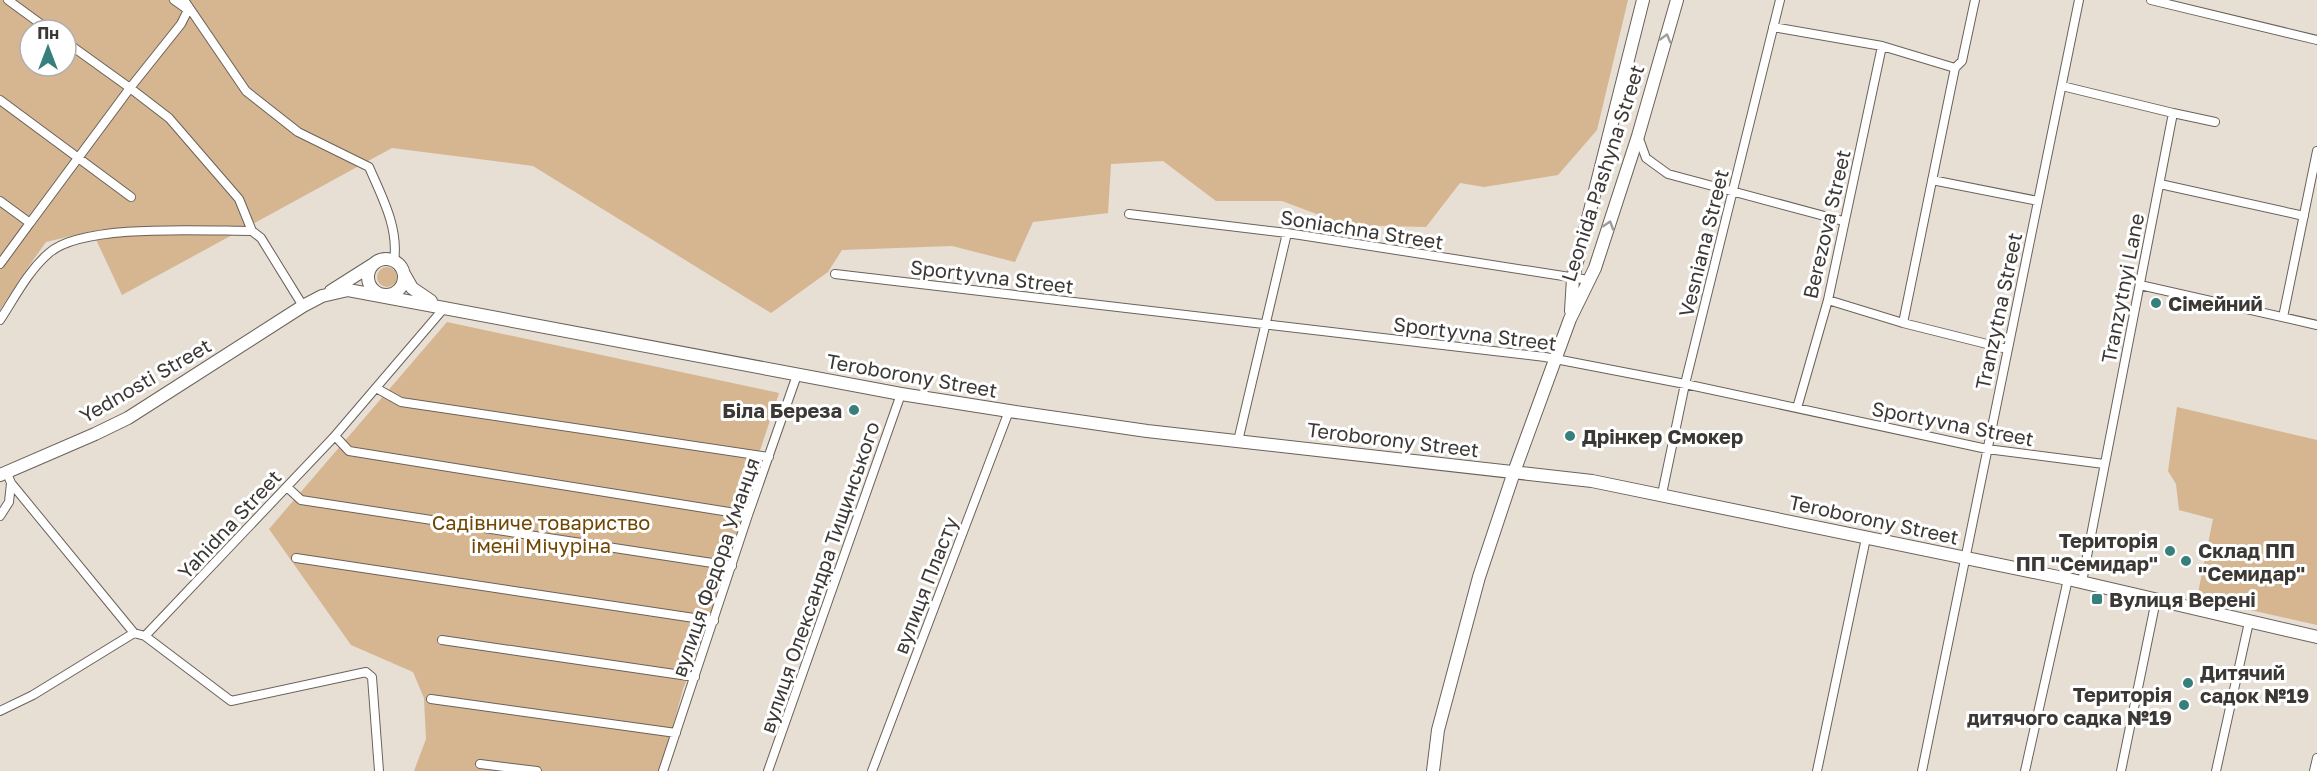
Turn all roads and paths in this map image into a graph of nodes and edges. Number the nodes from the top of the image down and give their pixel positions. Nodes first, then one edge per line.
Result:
1 (8, 0) edge
2 (174, 0) edge
3 (184, 0) edge
4 (1643, 0) edge
5 (1677, 0) edge
6 (1780, 0) edge
7 (1975, 0) edge
8 (2079, 0) edge
9 (2151, 0) edge
10 (2184, 4) edge
11 (33, 18) edge
12 (1773, 27) junction
13 (2317, 40) edge
14 (1882, 46) junction
15 (78, 51) edge
16 (1955, 68) junction
17 (2062, 86) junction
18 (130, 88) junction
19 (0, 100) edge
20 (2173, 113) junction
21 (2215, 122) dead end
22 (1638, 136) junction
23 (2317, 151) edge
24 (79, 158) junction
25 (1932, 180) junction
26 (2160, 184) junction
27 (1732, 192) junction
28 (131, 197) dead end
29 (0, 201) edge
30 (2038, 201) junction
31 (1129, 214) dead end
32 (2304, 216) junction
33 (1844, 221) junction
34 (30, 223) junction
35 (252, 231) junction
36 (1287, 233) junction
37 (394, 261) junction
38 (0, 264) edge
39 (373, 264) junction
40 (404, 274) junction
41 (835, 274) dead end
42 (1573, 278) junction
43 (1590, 280) junction
44 (2140, 285) junction
45 (381, 295) junction
46 (322, 296) junction
47 (1827, 300) junction
48 (303, 306) junction
49 (445, 307) junction
50 (459, 310) joint
51 (2283, 317) junction
52 (1570, 318) junction
53 (0, 320) edge
54 (1903, 322) junction
55 (1265, 325) junction
56 (2317, 325) edge
57 (2007, 349) junction
58 (1557, 359) junction
59 (797, 375) junction
60 (1685, 384) junction
61 (376, 388) junction
62 (901, 394) junction
63 (1797, 408) junction
64 (1009, 411) junction
65 (335, 436) junction
66 (1238, 441) junction
67 (1987, 449) junction
68 (769, 457) junction
69 (2104, 464) junction
70 (1514, 472) junction
71 (6, 477) edge
72 (287, 487) junction
73 (1662, 494) junction
74 (748, 515) junction
75 (0, 516) edge
76 (1866, 538) junction
77 (296, 558) dead end
78 (1967, 558) junction
79 (732, 566) junction
80 (2068, 579) junction
81 (2082, 582) junction
82 (2156, 600) junction
83 (714, 621) junction
84 (2249, 622) junction
85 (134, 633) junction
86 (145, 636) junction
87 (2317, 637) edge
88 (442, 640) dead end
89 (695, 677) junction
90 (431, 699) dead end
91 (0, 711) edge
92 (676, 733) junction
93 (2317, 758) edge
94 (480, 764) dead end
95 (379, 768) edge
96 (388, 771) edge
97 (537, 771) edge
98 (663, 771) edge
99 (768, 771) edge
100 (872, 771) edge
101 (1432, 771) edge
102 (1817, 771) edge
103 (1922, 771) edge
104 (2025, 771) edge
105 (2121, 771) edge
106 (2216, 771) edge
107 (2314, 771) edge

1 - 11 street
2 - 18 street
3 - 37 street
4 - 42 main road, Leonida Pashyna Street
22 -> 5 main road, Leonida Pashyna Street
6 - 12 street, Vesniana Street
7 - 16 street
8 - 17 street, Tranzytna Street
9 - 10 street
10 - 13 street
12 - 14 street
12 - 27 street, Vesniana Street
14 - 16 street
14 - 33 street, Berezova Street
15 - 18 street
16 - 25 street
17 - 20 street
17 - 30 street, Tranzytna Street
18 - 24 street
18 - 35 street
19 - 24 street
20 - 21 street
20 - 26 street, Tranzytnyi Lane
22 - 27 street
43 -> 22 main road, Leonida Pashyna Street
23 - 32 street
24 - 28 street
24 - 34 street
25 - 30 street
25 - 54 street
26 - 32 street
26 - 44 street, Tranzytnyi Lane
27 - 33 street
27 - 60 street, Vesniana Street
29 - 34 street
30 - 57 street, Tranzytna Street
31 - 36 street, Soniachna Street
32 - 51 street
33 - 47 street, Berezova Street
34 - 38 street
35 - 48 street
35 - 53 street
36 - 42 street, Soniachna Street
36 - 55 street
37 - 39 main road
37 - 40 main road
39 - 45 main road
39 - 46 main road
40 - 45 main road
40 - 49 main road
41 - 55 street, Sportyvna Street
42 - 43 street, Soniachna Street
42 - 52 main road, Leonida Pashyna Street
43 - 52 main road, Leonida Pashyna Street
44 - 51 street
44 - 69 street, Tranzytnyi Lane
45 - 46 main road, Yednosti Street
45 - 49 main road, Yednosti Street
46 - 48 main road, Yednosti Street
47 - 54 street
47 - 63 street, Berezova Street
48 - 71 main road, Yednosti Street
49 - 50 main road, Yednosti Street
49 - 61 street, Yahidna Street
50 - 59 main road, Teroborony Street
51 - 56 street
52 - 58 main road
54 - 57 street
55 - 58 street, Sportyvna Street
55 - 66 street
57 - 67 street, Tranzytna Street
58 - 60 street, Sportyvna Street
58 - 70 main road
59 - 62 main road, Teroborony Street
59 - 68 street, вулиця Федора Уманця
60 - 63 street, Sportyvna Street
60 - 73 street, Vesniana Street
61 - 65 street, Yahidna Street
61 - 68 street
62 - 64 main road, Teroborony Street
62 - 99 street, вулиця Олександра Тищинського
63 - 67 street, Sportyvna Street
64 - 66 main road, Teroborony Street
64 - 100 street, вулиця Пласту
65 - 72 street, Yahidna Street
65 - 74 street
66 - 70 main road, Teroborony Street
67 - 69 street, Sportyvna Street
67 - 78 street, Tranzytna Street
68 - 74 street, вулиця Федора Уманця
69 - 81 street, Tranzytnyi Lane
70 - 73 main road, Teroborony Street
70 - 101 main road
71 - 75 street
71 - 85 street
72 - 79 street
72 - 86 street, Yahidna Street
73 - 76 main road, Teroborony Street
74 - 79 street, вулиця Федора Уманця
76 - 78 main road, Teroborony Street
76 - 102 street
77 - 83 street
78 - 80 main road, Teroborony Street
78 - 103 street, Tranzytna Street
79 - 83 street, вулиця Федора Уманця
80 - 81 main road, Teroborony Street
80 - 104 street
81 - 82 main road, Teroborony Street
82 - 84 main road, Teroborony Street
82 - 105 street
83 - 89 street, вулиця Федора Уманця
84 - 87 main road, Teroborony Street
84 - 106 street
85 - 86 street
85 - 91 street
86 - 95 street
88 - 89 street
89 - 92 street, вулиця Федора Уманця
90 - 92 street
92 - 98 street, вулиця Федора Уманця
93 - 107 street
94 - 97 street
95 - 96 street

